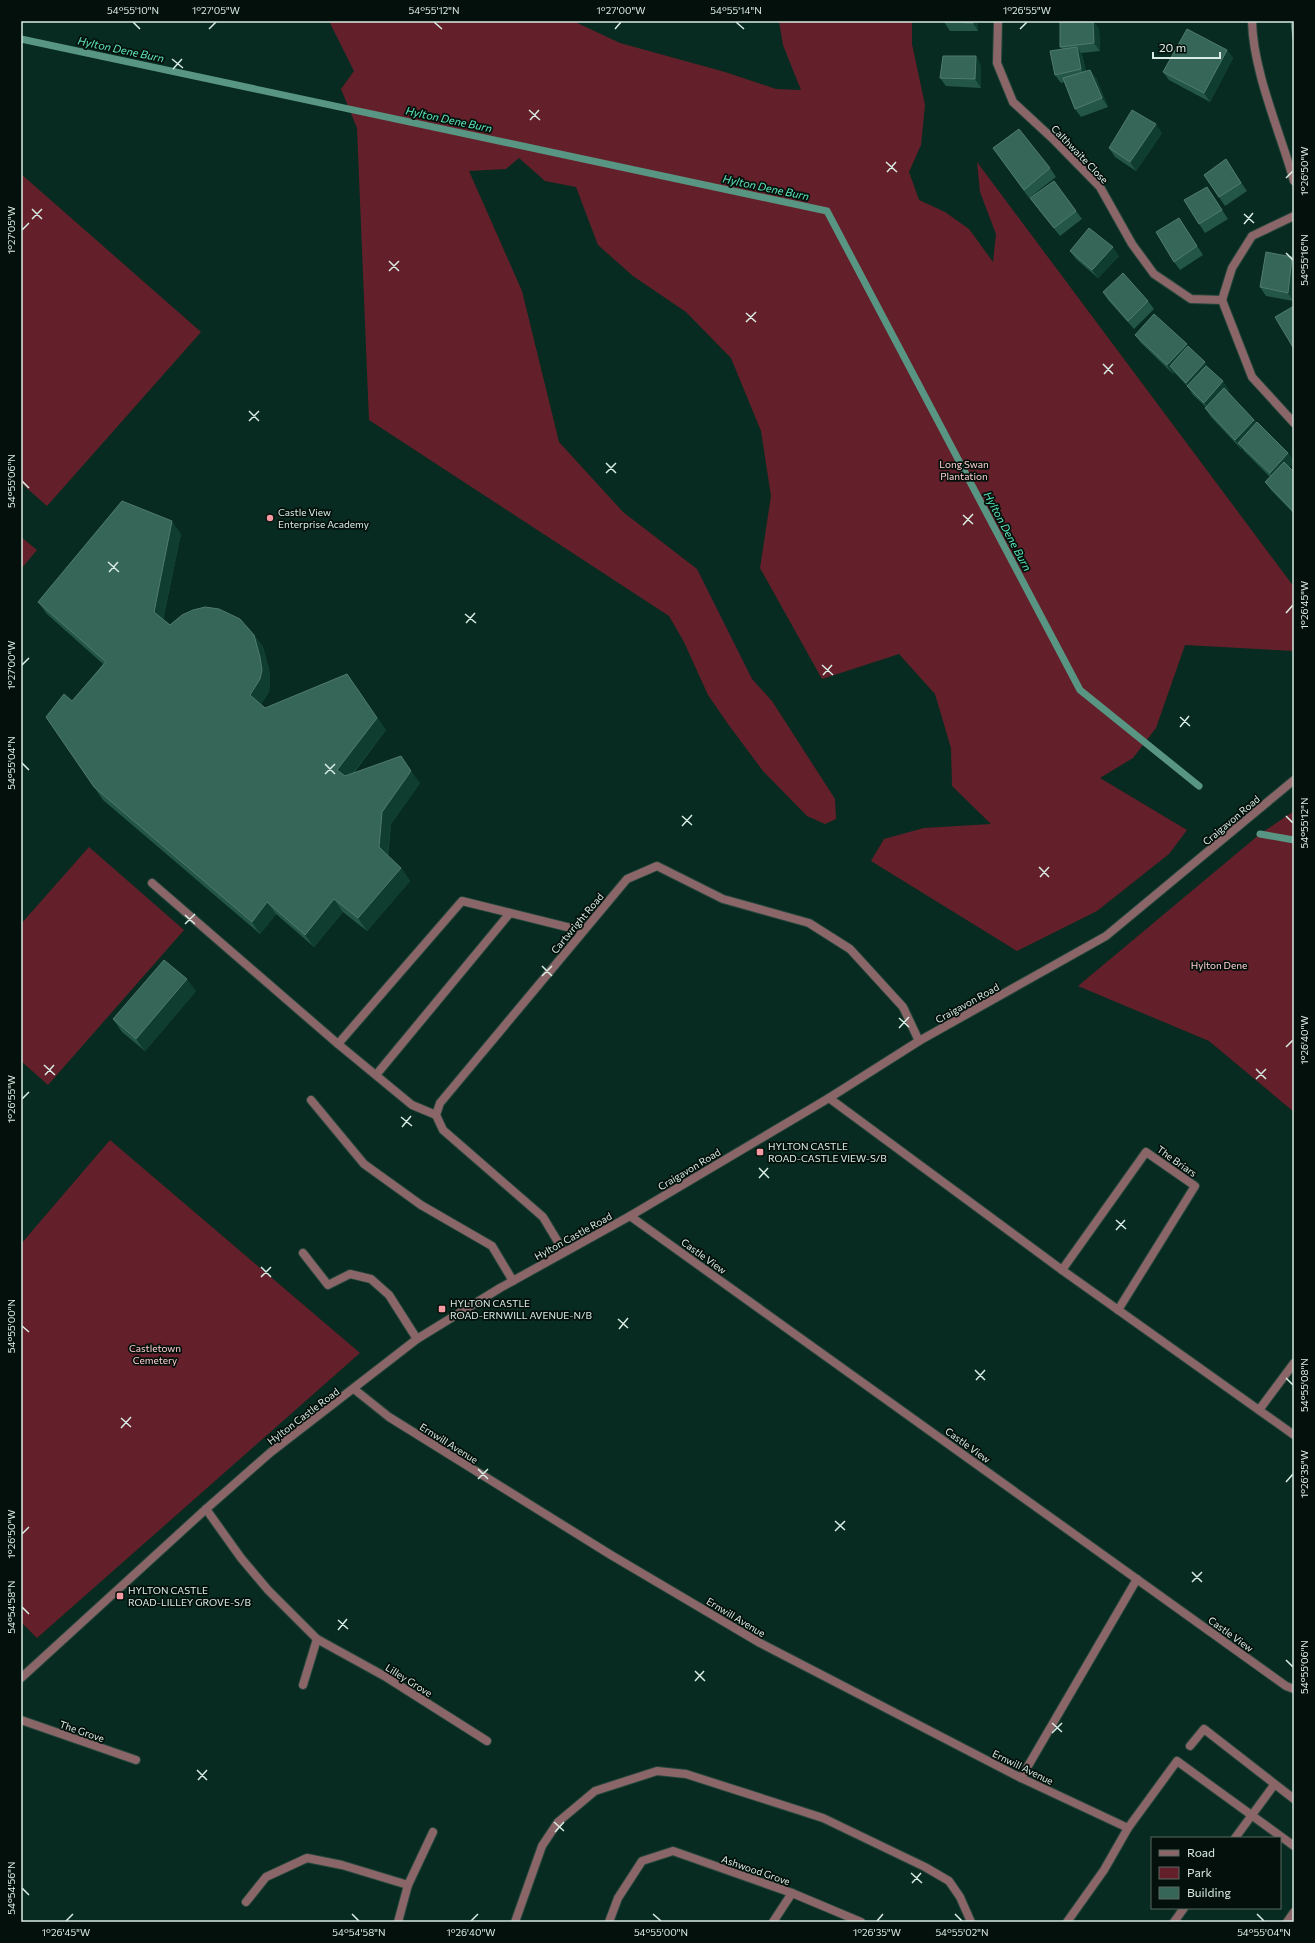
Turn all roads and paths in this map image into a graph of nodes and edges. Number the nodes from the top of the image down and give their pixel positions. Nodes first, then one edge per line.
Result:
1 (998, 21) edge
2 (1252, 21) edge
3 (1294, 181) edge
4 (1294, 216) edge
5 (1222, 300) junction
6 (1294, 423) edge
7 (1294, 780) edge
8 (152, 883) dead end
9 (510, 913) junction
10 (583, 931) junction
11 (919, 1041) junction
12 (338, 1044) junction
13 (376, 1075) junction
14 (829, 1098) junction
15 (311, 1100) dead end
16 (436, 1115) junction
17 (630, 1216) junction
18 (564, 1252) junction
19 (303, 1253) dead end
20 (1062, 1270) junction
21 (513, 1281) junction
22 (1118, 1310) junction
23 (417, 1339) junction
24 (1294, 1363) edge
25 (354, 1389) junction
26 (1259, 1410) junction
27 (1294, 1435) edge
28 (206, 1509) junction
29 (1137, 1579) junction
30 (317, 1639) junction
31 (21, 1678) edge
32 (303, 1685) dead end
33 (1294, 1689) edge
34 (21, 1720) edge
35 (487, 1741) dead end
36 (1190, 1746) dead end
37 (136, 1760) dead end
38 (1021, 1778) junction
39 (1274, 1785) junction
40 (1294, 1799) edge
41 (1252, 1815) junction
42 (1128, 1828) junction
43 (433, 1832) dead end
44 (1236, 1837) edge
45 (1294, 1846) edge
46 (408, 1885) junction
47 (792, 1893) junction
48 (246, 1902) dead end
49 (1183, 1909) edge
50 (1294, 1912) edge
51 (398, 1922) edge
52 (515, 1922) edge
53 (609, 1922) edge
54 (773, 1922) edge
55 (861, 1922) edge
56 (972, 1922) edge
57 (1067, 1922) edge
58 (1174, 1922) edge
59 (1287, 1922) edge

1 - 5 street, Calthwaite Close
2 - 3 street
4 - 5 street
5 - 6 street
7 - 11 street, Craigavon Road
8 - 12 street
9 - 10 street
9 - 12 street
9 - 13 street
10 - 11 street, Cartwright Road
10 - 16 street, Cartwright Road
11 - 14 street, Craigavon Road
12 - 13 street
13 - 16 street
14 - 17 street, Craigavon Road
14 - 20 street
15 - 21 street
16 - 18 street
17 - 18 street, Hylton Castle Road
17 - 29 street, Castle View
18 - 21 street, Hylton Castle Road
19 - 23 street
20 - 22 street
20 - 22 street, The Briars
21 - 23 street, Hylton Castle Road
22 - 26 street
23 - 25 street, Hylton Castle Road
24 - 26 street
25 - 28 street, Hylton Castle Road
25 - 38 street, Ernwill Avenue
26 - 27 street
28 - 30 street, Lilley Grove
28 - 31 street, Hylton Castle Road
29 - 33 street, Castle View
29 - 38 street
30 - 32 street
30 - 35 street, Lilley Grove
34 - 37 street, The Grove
36 - 39 street
38 - 42 street, Ernwill Avenue
39 - 40 street
39 - 41 street
41 - 42 street
41 - 44 street
41 - 45 street
42 - 57 street
43 - 46 street
46 - 48 street
46 - 51 street
47 - 53 street, Ashwood Grove
47 - 54 street
47 - 55 street, Ashwood Grove
49 - 58 street
50 - 59 street
52 - 56 street

